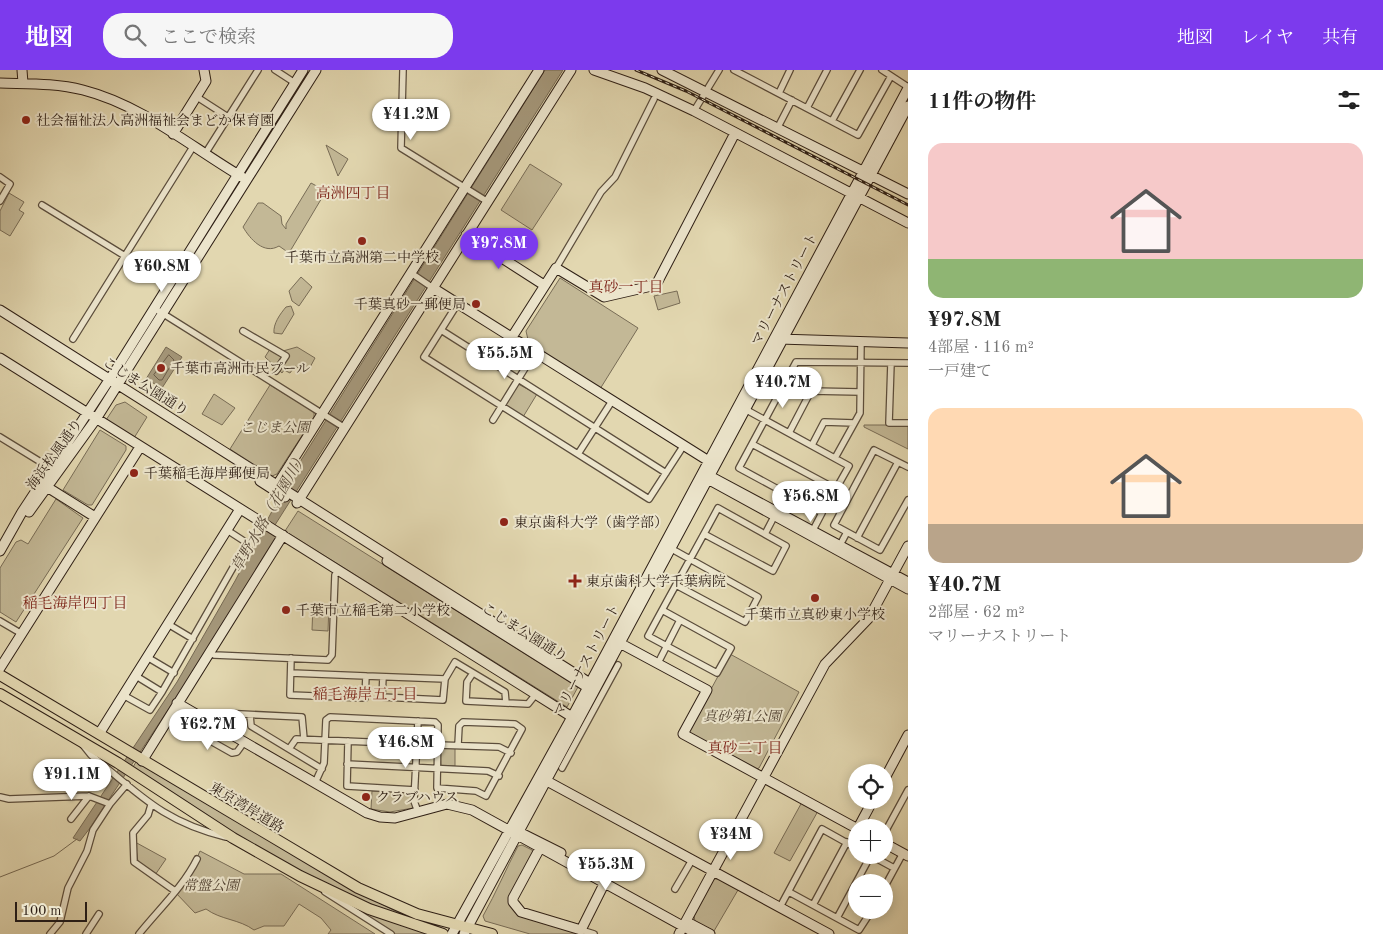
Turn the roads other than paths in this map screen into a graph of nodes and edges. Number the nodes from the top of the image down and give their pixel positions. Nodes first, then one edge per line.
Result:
1 (22, 70) edge
2 (204, 70) edge
3 (258, 70) edge
4 (275, 70) edge
5 (303, 70) edge
6 (316, 70) edge
7 (403, 70) edge
8 (539, 70) edge
9 (570, 70) edge
10 (594, 70) edge
11 (662, 70) edge
12 (718, 70) edge
13 (734, 70) edge
14 (790, 70) edge
15 (827, 70) edge
16 (860, 70) edge
17 (882, 70) edge
18 (891, 76) junction
19 (0, 83) edge
20 (23, 83) junction
21 (296, 83) junction
22 (908, 87) edge
23 (706, 90) junction
24 (779, 93) junction
25 (197, 97) junction
26 (654, 99) dead end
27 (792, 100) junction
28 (908, 106) edge
29 (807, 108) junction
30 (694, 111) junction
31 (228, 117) junction
32 (832, 121) junction
33 (778, 127) junction
34 (735, 133) junction
35 (173, 134) junction
36 (191, 150) dead end
37 (205, 154) junction
38 (867, 173) junction
39 (238, 174) junction
40 (0, 177) edge
41 (247, 180) junction
42 (465, 187) junction
43 (908, 194) edge
44 (855, 195) junction
45 (0, 201) edge
46 (488, 202) junction
47 (42, 205) dead end
48 (908, 223) edge
49 (466, 235) junction
50 (125, 256) junction
51 (556, 268) junction
52 (411, 274) junction
53 (544, 285) junction
54 (433, 288) junction
55 (458, 303) junction
56 (154, 308) junction
57 (0, 310) edge
58 (163, 314) junction
59 (0, 317) edge
60 (441, 330) junction
61 (243, 331) dead end
62 (512, 337) junction
63 (778, 338) junction
64 (73, 339) dead end
65 (861, 342) junction
66 (908, 343) edge
67 (536, 352) junction
68 (0, 358) edge
69 (860, 362) junction
70 (890, 363) junction
71 (908, 363) edge
72 (276, 371) dead end
73 (518, 380) junction
74 (108, 382) junction
75 (117, 387) junction
76 (860, 392) junction
77 (612, 401) junction
78 (502, 406) junction
79 (741, 407) junction
80 (87, 414) junction
81 (322, 414) junction
82 (96, 420) junction
83 (493, 420) dead end
84 (765, 420) junction
85 (854, 423) junction
86 (908, 423) edge
87 (345, 428) junction
88 (595, 428) junction
89 (788, 433) junction
90 (0, 437) edge
91 (752, 444) junction
92 (684, 445) junction
93 (812, 445) junction
94 (140, 447) junction
95 (578, 454) junction
96 (835, 458) junction
97 (707, 460) junction
98 (898, 462) junction
99 (908, 467) edge
100 (54, 471) junction
101 (666, 473) junction
102 (706, 476) junction
103 (47, 487) junction
104 (276, 488) junction
105 (908, 500) edge
106 (298, 502) junction
107 (240, 509) junction
108 (776, 514) junction
109 (95, 517) junction
110 (16, 524) junction
111 (227, 530) junction
112 (847, 532) junction
113 (811, 533) junction
114 (281, 534) junction
115 (704, 534) junction
116 (765, 534) junction
117 (858, 538) junction
118 (840, 545) junction
119 (666, 546) junction
120 (908, 546) edge
121 (0, 550) edge
122 (690, 559) junction
123 (339, 570) junction
124 (892, 576) junction
125 (908, 582) edge
126 (676, 584) junction
127 (908, 589) edge
128 (662, 610) junction
129 (680, 620) junction
130 (0, 621) edge
131 (168, 624) junction
132 (22, 634) junction
133 (193, 639) junction
134 (616, 640) junction
135 (667, 646) junction
136 (209, 652) junction
137 (148, 657) junction
138 (291, 658) junction
139 (658, 663) junction
140 (618, 665) dead end
141 (0, 668) edge
142 (174, 673) junction
143 (291, 673) junction
144 (473, 673) junction
145 (0, 675) edge
146 (136, 676) junction
147 (366, 676) junction
148 (383, 677) junction
149 (445, 679) junction
150 (591, 686) junction
151 (162, 692) junction
152 (0, 694) edge
153 (536, 694) junction
154 (123, 695) junction
155 (506, 703) junction
156 (177, 704) junction
157 (250, 715) junction
158 (198, 716) junction
159 (572, 717) junction
160 (418, 721) junction
161 (214, 725) junction
162 (99, 734) junction
163 (908, 735) edge
164 (304, 739) junction
165 (78, 740) junction
166 (325, 740) junction
167 (245, 741) junction
168 (348, 741) junction
169 (416, 744) junction
170 (438, 745) junction
171 (458, 745) junction
172 (289, 749) junction
173 (511, 753) junction
174 (136, 757) junction
175 (346, 764) junction
176 (893, 764) edge
177 (416, 767) junction
178 (437, 768) junction
179 (562, 768) dead end
180 (322, 769) junction
181 (498, 776) junction
182 (764, 778) junction
183 (545, 780) junction
184 (125, 783) junction
185 (315, 783) junction
186 (415, 790) junction
187 (908, 790) edge
188 (89, 796) junction
189 (0, 797) edge
190 (108, 804) junction
191 (151, 806) junction
192 (418, 812) junction
193 (71, 819) dead end
194 (892, 819) edge
195 (848, 823) edge
196 (515, 832) junction
197 (233, 838) junction
198 (846, 842) joint
199 (540, 848) junction
200 (893, 848) edge
201 (905, 854) edge
202 (197, 859) dead end
203 (692, 860) junction
204 (865, 864) edge
205 (887, 864) edge
206 (894, 868) junction
207 (712, 871) junction
208 (891, 874) edge
209 (300, 876) junction
210 (606, 881) junction
211 (675, 888) dead end
212 (175, 891) junction
213 (789, 892) junction
214 (813, 905) junction
215 (780, 908) junction
216 (99, 914) dead end
217 (837, 918) junction
218 (866, 919) edge
219 (682, 927) edge
220 (454, 930) edge
221 (580, 930) junction
222 (466, 931) edge
223 (50, 934) edge
224 (86, 934) edge
225 (139, 934) edge
226 (391, 934) edge
227 (443, 934) edge
228 (492, 934) edge
229 (594, 934) edge
230 (697, 934) edge
231 (710, 934) edge
232 (829, 934) edge

1 - 20 street
2 - 25 street
3 - 31 street
4 - 21 street
5 - 21 street, 海浜松風通り
6 - 41 street, 海浜松風通り
7 - 42 street
8 - 42 street
9 - 46 street
10 - 30 street
11 - 23 street
12 - 23 street
13 - 24 street
14 - 24 street
15 - 29 street
16 - 32 street
17 - 18 street
18 - 22 street
18 - 32 street
19 - 20 street
20 - 35 street
21 - 39 street, 海浜松風通り
22 - 38 street, マリーナストリート
23 - 30 street
23 - 33 street
24 - 27 street
25 - 31 street
25 - 35 street
26 - 51 street
27 - 29 street
27 - 33 street
28 - 38 street, マリーナストリート
29 - 32 street
30 - 34 street
31 - 37 street
33 - 38 street
34 - 44 street
34 - 51 street
35 - 37 street
36 - 50 street
37 - 39 street
38 - 43 street
38 - 44 street, マリーナストリート
39 - 41 street
39 - 56 street, 海浜松風通り
40 - 45 street
41 - 58 street, 海浜松風通り
42 - 46 street
42 - 52 street
44 - 48 street
44 - 63 street, マリーナストリート
46 - 49 street
47 - 50 street
49 - 53 street
49 - 54 street
50 - 64 street
51 - 53 street
52 - 54 street
52 - 81 street
53 - 62 street
54 - 55 street
54 - 87 street
55 - 60 street
55 - 62 street
56 - 58 street
56 - 74 street, 海浜松風通り
57 - 74 street, こじま公園通り
58 - 75 street, 海浜松風通り
58 - 81 street
59 - 74 street, こじま公園通り
60 - 73 street
60 - 78 street
61 - 72 street
62 - 67 street
63 - 65 street
63 - 79 street, マリーナストリート
65 - 66 street
65 - 69 street
67 - 73 street
67 - 77 street
68 - 80 street
69 - 70 street
69 - 76 street
69 - 84 street
70 - 71 street
70 - 86 street
73 - 78 street
73 - 88 street
74 - 75 street, こじま公園通り
74 - 80 street, 海浜松風通り
75 - 82 street, 海浜松風通り
75 - 104 street, こじま公園通り
76 - 85 street
76 - 89 street
77 - 88 street
77 - 92 street
78 - 83 street
78 - 95 street
79 - 84 street
79 - 97 street, マリーナストリート
79 - 102 street, マリーナストリート
80 - 82 street
80 - 100 street, 海浜松風通り
81 - 87 street
81 - 104 street
82 - 94 street
82 - 100 street, 海浜松風通り
84 - 89 street
84 - 91 street
85 - 93 street
85 - 96 street
87 - 106 street
88 - 95 street
88 - 101 street
89 - 93 street
90 - 100 street
91 - 96 street
91 - 113 street
92 - 97 street
92 - 101 street
93 - 96 street
94 - 107 street
94 - 109 street
95 - 101 street
97 - 102 street
98 - 99 street
98 - 112 street
98 - 117 street
100 - 103 street, 海浜松風通り
100 - 110 street, 海浜松風通り
102 - 108 street
102 - 119 street, マリーナストリート
103 - 109 street
103 - 110 street, 海浜松風通り
104 - 106 street, こじま公園通り
105 - 117 street
106 - 150 street, こじま公園通り
107 - 111 street
107 - 114 street
108 - 113 street
108 - 116 street
109 - 132 street
110 - 121 street
111 - 131 street
111 - 133 street
112 - 117 street
112 - 118 street
113 - 118 street
113 - 124 street
114 - 123 street
114 - 136 street
115 - 116 street
115 - 116 street
115 - 122 street
118 - 124 street
119 - 122 street
119 - 134 street, マリーナストリート
120 - 124 street
122 - 126 street
122 - 126 street
123 - 138 street
123 - 153 street
124 - 125 street
124 - 127 street
124 - 182 street
126 - 128 street
128 - 129 street
128 - 135 street
129 - 135 street
129 - 135 street
130 - 132 street
131 - 133 street
131 - 137 street
132 - 141 street
133 - 142 street
134 - 139 street
134 - 150 street, マリーナストリート
135 - 139 street
136 - 138 street
136 - 156 street
137 - 142 street
137 - 146 street
138 - 143 street
139 - 182 street
140 - 179 street
142 - 151 street
143 - 147 street
143 - 147 street
144 - 149 street
144 - 155 street
144 - 155 street
145 - 162 highway, 東京湾岸道路
146 - 151 street
146 - 154 street
147 - 148 street
148 - 149 street
148 - 149 street
150 - 159 street, マリーナストリート
150 - 183 street, マリーナストリート
151 - 154 street
152 - 165 highway
153 - 155 street
153 - 159 street
154 - 162 street
156 - 158 street
156 - 174 street
157 - 161 street
157 - 164 street
157 - 172 street
158 - 161 street
158 - 167 street
159 - 196 street, マリーナストリート
160 - 166 street
160 - 169 street
160 - 170 street
161 - 167 street
162 - 174 highway, 東京湾岸道路
163 - 176 street
164 - 166 street
164 - 172 street
165 - 184 street
165 - 197 highway
166 - 168 street
166 - 180 street
167 - 185 street
168 - 169 street
168 - 175 street
169 - 177 street
170 - 171 street
170 - 178 street
171 - 173 street
171 - 173 street
172 - 180 street
173 - 181 street
174 - 220 highway, 東京湾岸道路
175 - 177 street
175 - 186 street
177 - 178 street
177 - 186 street
178 - 181 street
178 - 181 street
180 - 185 street
182 - 195 street
182 - 207 street
183 - 196 street, マリーナストリート
183 - 203 street
184 - 190 street
184 - 191 street
185 - 192 street
186 - 192 street
187 - 194 street
188 - 189 street
188 - 190 street
188 - 193 street
190 - 223 street
191 - 197 street
191 - 212 street
192 - 196 street
196 - 199 street
196 - 210 street
196 - 220 street, マリーナストリート
196 - 222 street, マリーナストリート
197 - 209 highway
198 - 213 street
198 - 214 street
199 - 210 street
199 - 221 street
200 - 201 street
201 - 206 street
202 - 212 street
203 - 207 street
203 - 211 street
204 - 217 street
205 - 206 street
206 - 208 street
207 - 215 street
207 - 219 street
209 - 226 street
209 - 227 highway
210 - 219 street
210 - 221 street
212 - 225 street
213 - 214 street
213 - 215 street
214 - 217 street
215 - 232 street
216 - 224 street
217 - 218 street
219 - 230 street
219 - 231 street
220 - 222 highway, 東京湾岸道路
221 - 229 street
222 - 228 highway, 東京湾岸道路

